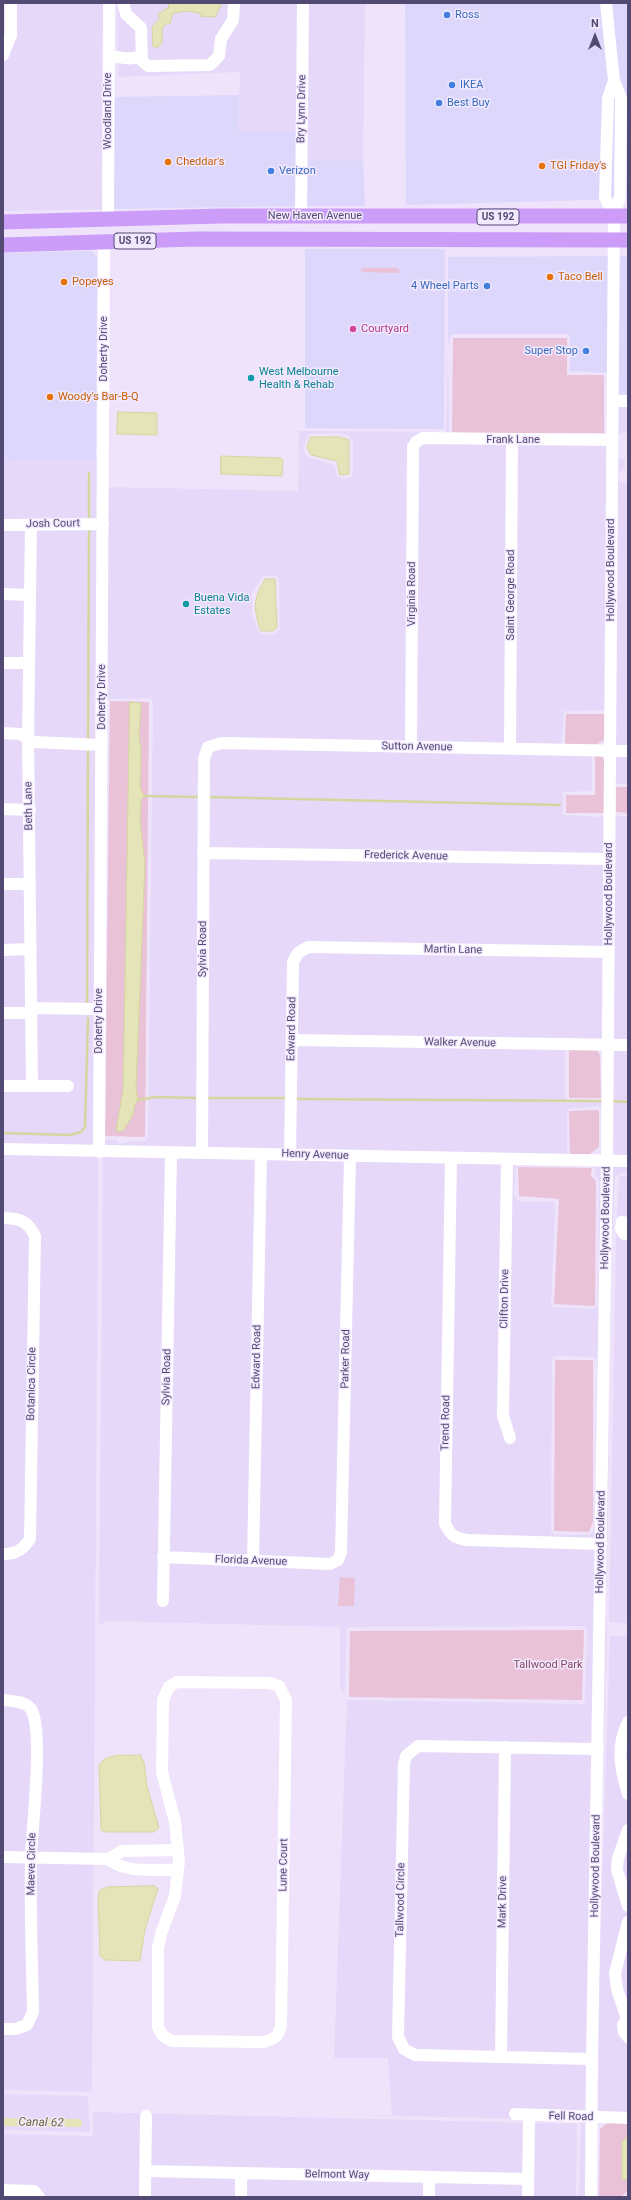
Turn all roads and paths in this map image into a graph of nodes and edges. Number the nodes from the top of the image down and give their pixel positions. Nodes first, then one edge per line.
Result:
1 (11, 3) edge
2 (109, 3) edge
3 (123, 3) edge
4 (234, 3) edge
5 (303, 3) edge
6 (606, 3) edge
7 (3, 55) edge
8 (110, 56) junction
9 (141, 56) junction
10 (301, 215) junction
11 (325, 216) junction
12 (621, 216) edge
13 (145, 218) junction
14 (108, 219) junction
15 (3, 222) edge
16 (276, 238) junction
17 (298, 238) junction
18 (621, 240) edge
19 (104, 242) junction
20 (74, 243) junction
21 (3, 245) edge
22 (613, 401) junction
23 (628, 401) edge
24 (512, 440) junction
25 (612, 440) junction
26 (416, 442) joint
27 (103, 524) junction
28 (3, 525) edge
29 (31, 525) junction
30 (3, 594) edge
31 (29, 595) junction
32 (3, 663) edge
33 (28, 663) junction
34 (3, 733) edge
35 (28, 738) junction
36 (102, 745) junction
37 (208, 747) joint
38 (412, 747) junction
39 (510, 749) junction
40 (610, 750) junction
41 (628, 751) edge
42 (3, 809) edge
43 (30, 810) junction
44 (203, 854) junction
45 (609, 859) junction
46 (3, 884) edge
47 (30, 884) junction
48 (31, 949) junction
49 (3, 950) edge
50 (609, 952) junction
51 (298, 953) joint
52 (99, 1009) junction
53 (31, 1011) junction
54 (3, 1014) edge
55 (292, 1040) junction
56 (607, 1045) junction
57 (628, 1045) edge
58 (3, 1086) edge
59 (32, 1086) junction
60 (68, 1086) dead end
61 (3, 1149) edge
62 (99, 1152) junction
63 (171, 1153) junction
64 (202, 1153) junction
65 (261, 1154) junction
66 (290, 1154) junction
67 (350, 1156) junction
68 (451, 1158) junction
69 (507, 1160) junction
70 (607, 1161) junction
71 (628, 1162) edge
72 (3, 1218) edge
73 (628, 1223) edge
74 (628, 1234) edge
75 (510, 1438) dead end
76 (601, 1544) junction
77 (3, 1554) edge
78 (164, 1557) junction
79 (338, 1560) joint
80 (253, 1561) junction
81 (163, 1602) dead end
82 (3, 1700) edge
83 (628, 1722) edge
84 (505, 1747) junction
85 (598, 1749) junction
86 (628, 1794) edge
87 (628, 1830) edge
88 (178, 1850) junction
89 (3, 1857) edge
90 (31, 1858) junction
91 (108, 1859) junction
92 (596, 1864) junction
93 (618, 1864) junction
94 (178, 1870) junction
95 (628, 1906) edge
96 (628, 1927) edge
97 (627, 2018) edge
98 (3, 2029) edge
99 (628, 2037) edge
100 (501, 2057) junction
101 (592, 2059) junction
102 (515, 2114) dead end
103 (146, 2116) dead end
104 (529, 2116) junction
105 (592, 2117) junction
106 (628, 2118) edge
107 (145, 2171) junction
108 (241, 2173) junction
109 (430, 2177) junction
110 (528, 2179) junction
111 (3, 2190) edge
112 (39, 2197) edge
113 (145, 2197) edge
114 (241, 2197) edge
115 (429, 2197) edge
116 (528, 2197) edge
117 (591, 2197) edge

1 - 7 street
2 - 8 street, Woodland Drive
3 - 9 street
4 - 9 street
5 - 10 street, Bry Lynn Drive
6 - 12 street, Hollywood Boulevard
8 - 9 street
8 - 14 street, Woodland Drive
10 - 11 main road, New Haven Avenue / US 192
10 - 13 main road, New Haven Avenue / US 192
10 - 16 main road
11 - 12 main road, New Haven Avenue / US 192
11 - 17 main road
12 - 18 street, Hollywood Boulevard
13 - 14 main road, New Haven Avenue / US 192
13 - 19 main road
14 - 15 main road, New Haven Avenue / US 192
14 - 20 main road
16 - 17 main road, New Haven Avenue / US 192
16 - 19 main road, New Haven Avenue / US 192
17 - 18 main road, New Haven Avenue / US 192
18 - 22 street, Hollywood Boulevard
19 - 20 main road, New Haven Avenue / US 192
19 - 27 street, Doherty Drive
20 - 21 main road, New Haven Avenue / US 192
22 - 23 street
22 - 25 street, Hollywood Boulevard
24 - 25 street, Frank Lane
24 - 26 street, Frank Lane
24 - 39 street, Saint George Road
25 - 40 street, Hollywood Boulevard
26 - 38 street, Virginia Road
27 - 29 street, Josh Court
27 - 36 street, Doherty Drive
28 - 29 street, Josh Court
29 - 31 street, Beth Lane
30 - 31 street
31 - 33 street, Beth Lane
32 - 33 street
33 - 35 street, Beth Lane
34 - 35 street
35 - 36 street
35 - 43 street, Beth Lane
36 - 52 street, Doherty Drive
37 - 38 street, Sutton Avenue
37 - 44 street, Sylvia Road
38 - 39 street, Sutton Avenue
39 - 40 street, Sutton Avenue
40 - 41 street, Sutton Avenue
40 - 45 street, Hollywood Boulevard
42 - 43 street
43 - 47 street, Beth Lane
44 - 45 street, Frederick Avenue
44 - 64 street, Sylvia Road
45 - 50 street, Hollywood Boulevard
46 - 47 street
47 - 48 street, Beth Lane
48 - 49 street
48 - 53 street, Beth Lane
50 - 51 street, Martin Lane
50 - 56 street, Hollywood Boulevard
51 - 55 street, Edward Road
52 - 53 street
52 - 62 street, Doherty Drive
53 - 54 street
53 - 59 street, Beth Lane
55 - 56 street, Walker Avenue
55 - 66 street, Edward Road
56 - 57 street, Walker Avenue
56 - 70 street, Hollywood Boulevard
58 - 59 street
59 - 60 street
61 - 62 street, Henry Avenue
62 - 63 street, Henry Avenue
63 - 64 street, Henry Avenue
63 - 78 street, Sylvia Road
64 - 65 street, Henry Avenue
65 - 66 street, Henry Avenue
65 - 80 street, Edward Road
66 - 67 street, Henry Avenue
67 - 68 street, Henry Avenue
67 - 79 street, Parker Road
68 - 69 street, Henry Avenue
68 - 76 street, Trend Road
69 - 70 street, Henry Avenue
69 - 75 street, Clifton Drive
70 - 71 street, Henry Avenue
70 - 76 street, Hollywood Boulevard
72 - 77 street, Botanica Circle
73 - 74 street
76 - 85 street, Hollywood Boulevard
78 - 80 street, Florida Avenue
78 - 81 street, Sylvia Road
79 - 80 street, Florida Avenue
82 - 90 street, Maeve Circle
83 - 86 street
84 - 85 street, Tallwood Circle
84 - 100 street, Mark Drive
84 - 100 street, Tallwood Circle
85 - 92 street, Hollywood Boulevard
87 - 93 street
88 - 91 street
88 - 94 street, Lune Court
88 - 94 street, Lune Court
89 - 90 street
90 - 91 street
90 - 98 street, Maeve Circle
91 - 94 street
92 - 93 street
92 - 101 street, Hollywood Boulevard
93 - 95 street
96 - 97 street
97 - 99 street
100 - 101 street, Tallwood Circle
101 - 105 street, Hollywood Boulevard
102 - 104 street, Fell Road
103 - 107 street
104 - 105 street, Fell Road
104 - 110 street
105 - 106 street, Fell Road
105 - 117 street, Hollywood Boulevard
107 - 108 street, Belmont Way
107 - 113 street
108 - 109 street, Belmont Way
108 - 114 street
109 - 110 street, Belmont Way
109 - 115 street
110 - 116 street
111 - 112 street

